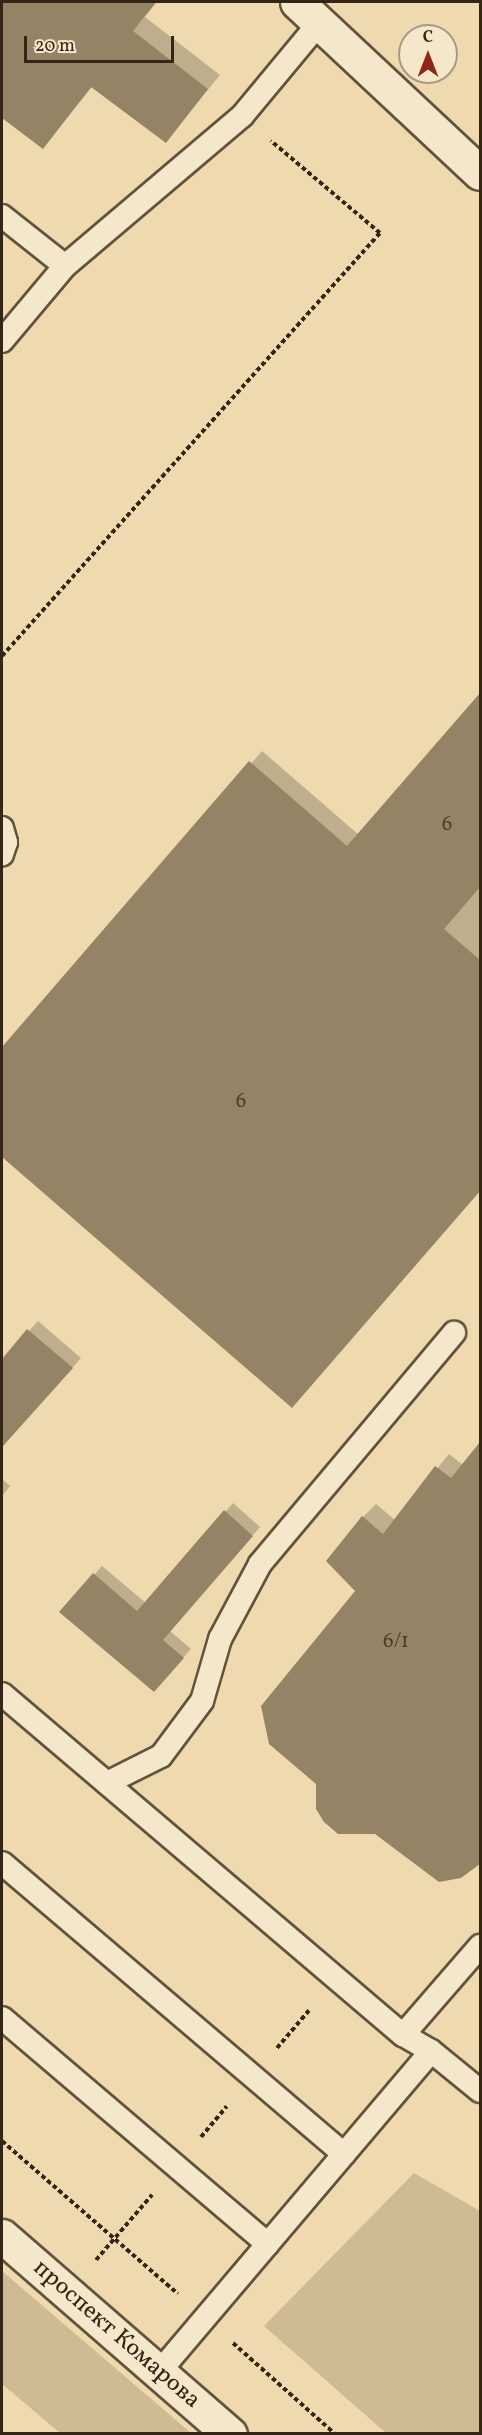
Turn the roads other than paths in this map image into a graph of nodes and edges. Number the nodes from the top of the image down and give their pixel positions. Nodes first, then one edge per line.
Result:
1 (309, 12) edge
2 (480, 173) edge
3 (2, 216) edge
4 (65, 266) junction
5 (2, 341) edge
6 (2, 828) edge
7 (2, 854) edge
8 (454, 1334) dead end
9 (2, 1694) edge
10 (106, 1783) junction
11 (2, 1863) edge
12 (480, 1947) edge
13 (2, 2018) edge
14 (403, 2035) junction
15 (431, 2052) junction
16 (480, 2091) edge
17 (344, 2154) junction
18 (2, 2236) edge
19 (268, 2244) junction
20 (160, 2372) junction
21 (230, 2433) edge

1 - 2 main road
1 - 4 lane
3 - 4 lane
4 - 5 lane
6 - 7 lane
8 - 10 lane
9 - 10 lane
10 - 14 lane
11 - 17 lane
12 - 14 lane
13 - 19 lane
14 - 15 lane
15 - 16 lane
15 - 17 lane
17 - 19 lane
18 - 20 main road, проспект Комарова
19 - 20 lane
20 - 21 main road, проспект Комарова

